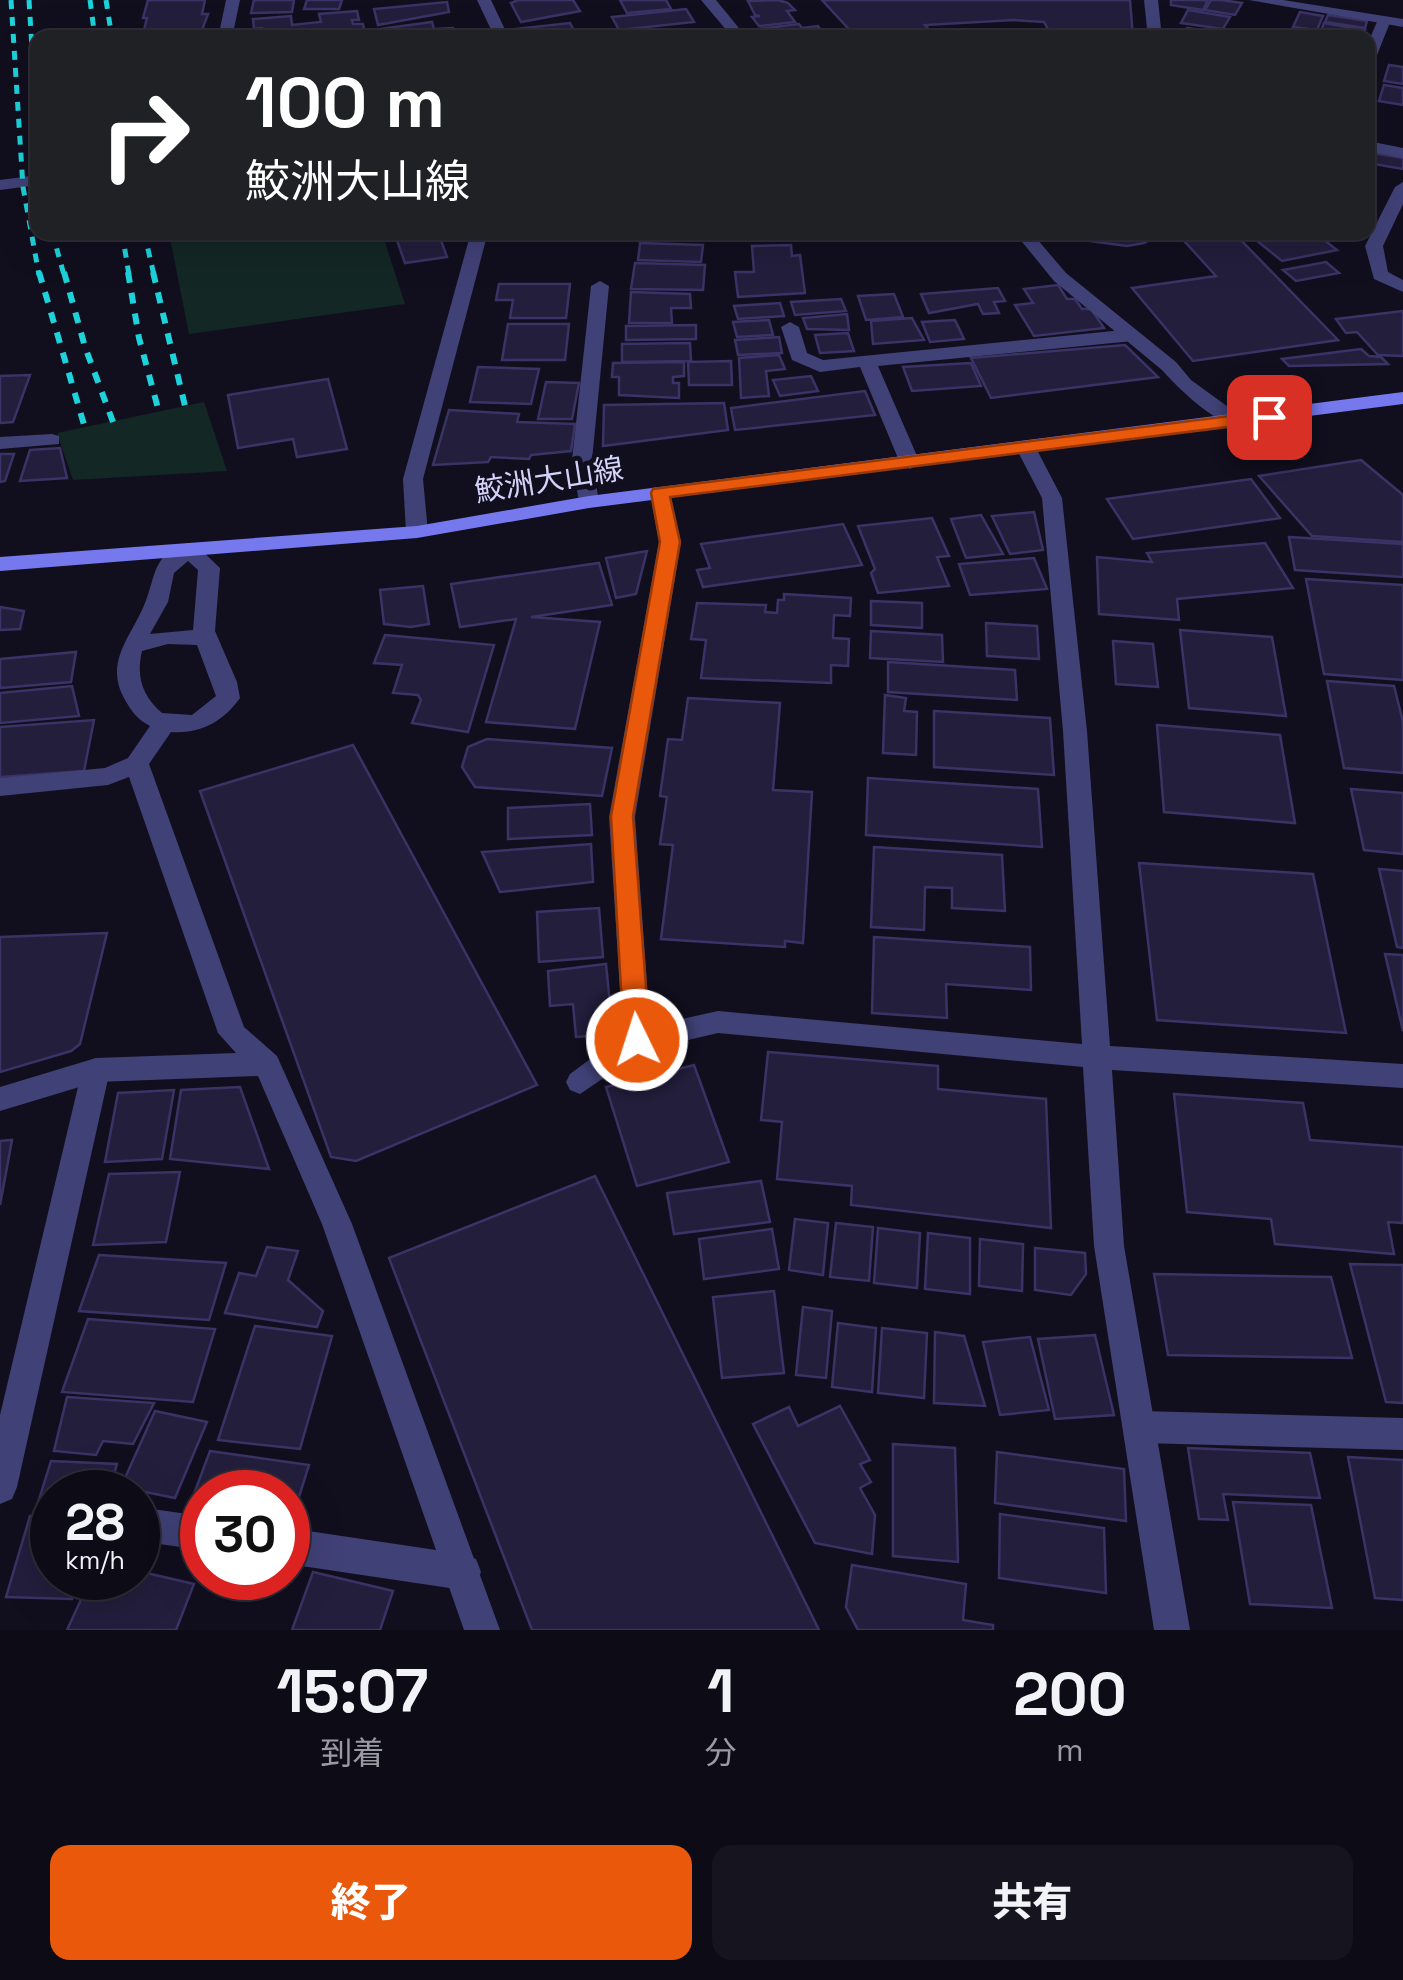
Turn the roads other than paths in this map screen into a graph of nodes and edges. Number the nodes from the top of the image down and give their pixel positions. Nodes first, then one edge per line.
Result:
1 (233, 0) edge
2 (484, 0) edge
3 (708, 0) edge
4 (1151, 0) edge
5 (1256, 0) edge
6 (1384, 20) junction
7 (1403, 23) edge
8 (227, 30) edge
9 (498, 30) edge
10 (735, 30) edge
11 (1154, 30) edge
12 (1375, 42) edge
13 (1375, 147) edge
14 (1403, 153) edge
15 (30, 181) edge
16 (0, 185) edge
17 (1403, 187) edge
18 (478, 240) edge
19 (1029, 240) edge
20 (600, 286) dead end
21 (1403, 287) edge
22 (790, 327) dead end
23 (1132, 335) junction
24 (867, 360) junction
25 (1403, 398) edge
26 (1236, 422) junction
27 (52, 440) dead end
28 (0, 443) edge
29 (1026, 448) junction
30 (910, 463) junction
31 (660, 493) junction
32 (589, 502) junction
33 (417, 532) junction
34 (188, 550) junction
35 (0, 564) edge
36 (206, 638) junction
37 (134, 646) junction
38 (165, 723) junction
39 (138, 764) junction
40 (0, 787) edge
41 (637, 1040) junction
42 (1096, 1057) junction
43 (267, 1064) junction
44 (96, 1070) junction
45 (1403, 1076) edge
46 (580, 1082) dead end
47 (0, 1099) edge
48 (1141, 1427) junction
49 (1403, 1434) edge
50 (0, 1488) edge
51 (310, 1549) edge
52 (463, 1572) junction
53 (482, 1630) edge
54 (1172, 1630) edge

1 - 8 street
2 - 9 street
3 - 10 street
4 - 11 street
5 - 6 street
6 - 7 street
6 - 12 street
13 - 14 street
15 - 16 street
17 - 21 street
18 - 33 street
19 - 23 street
20 - 32 street
22 - 24 street
23 - 24 street
23 - 26 street
24 - 30 street
25 - 26 main road, 鮫洲大山線
26 - 29 main road, 鮫洲大山線
27 - 28 street
29 - 30 main road, 鮫洲大山線
29 - 42 street
30 - 31 main road, 鮫洲大山線
31 - 32 main road, 鮫洲大山線
31 - 41 street
32 - 33 main road, 鮫洲大山線
33 - 34 main road, 鮫洲大山線
34 - 35 main road, 鮫洲大山線
34 - 36 street
34 - 37 street
36 - 37 street
36 - 38 street
37 - 38 street
38 - 39 street
39 - 40 street
39 - 43 street
41 - 42 street
41 - 46 street
42 - 45 street
42 - 48 street
43 - 44 street
43 - 52 street
44 - 47 street
44 - 50 street
48 - 49 street
48 - 54 street
51 - 52 street
52 - 53 street

